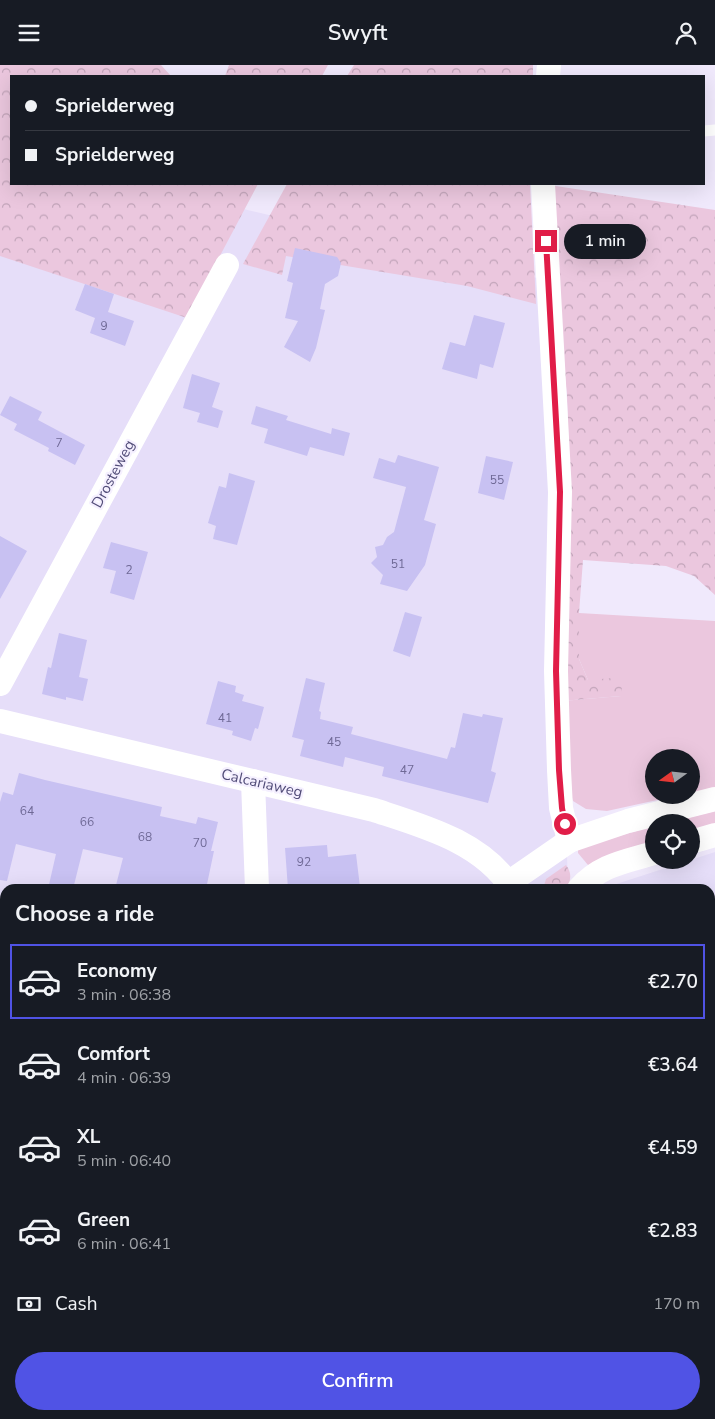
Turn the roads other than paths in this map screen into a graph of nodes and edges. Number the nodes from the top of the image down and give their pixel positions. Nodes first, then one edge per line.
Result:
1 (543, 185) edge
2 (227, 265) dead end
3 (0, 684) edge
4 (0, 721) edge
5 (253, 781) junction
6 (715, 799) edge
7 (715, 835) edge
8 (700, 839) edge
9 (569, 841) junction
10 (645, 856) edge
11 (257, 884) edge
12 (508, 884) edge
13 (513, 884) edge
14 (583, 884) edge

1 - 9 street
2 - 3 street, Drosteweg
4 - 5 street, Calcariaweg
5 - 11 street
5 - 12 street, Calcariaweg
6 - 9 street
7 - 8 street
9 - 13 street
10 - 14 street

